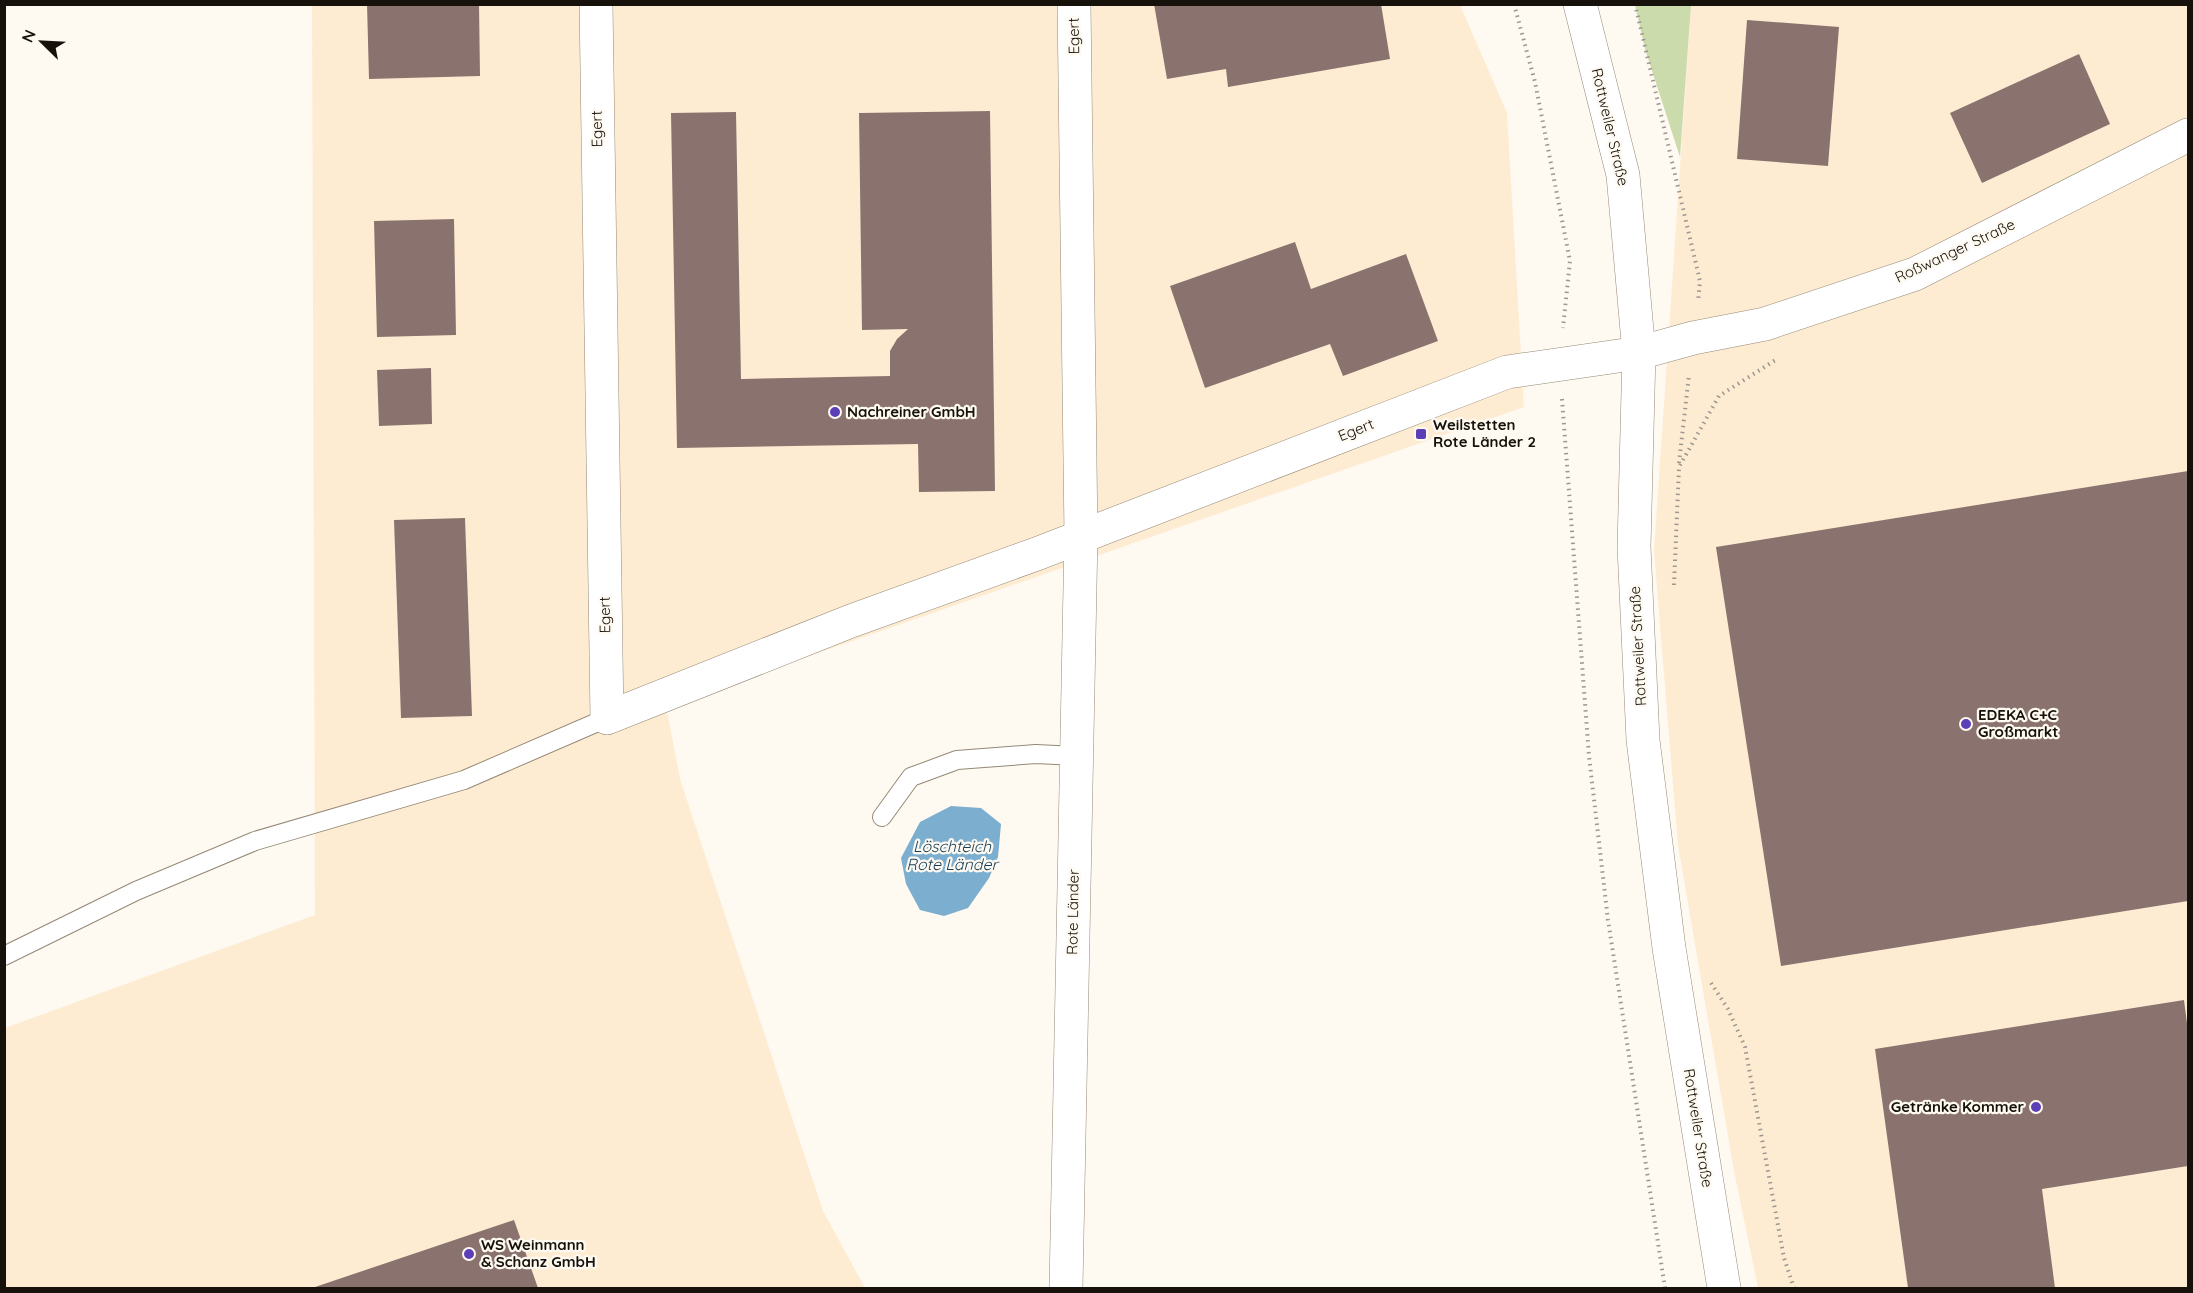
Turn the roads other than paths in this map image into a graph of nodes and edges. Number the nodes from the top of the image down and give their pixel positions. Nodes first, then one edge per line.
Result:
1 (596, 4) edge
2 (1074, 4) edge
3 (1580, 4) edge
4 (2188, 135) edge
5 (1639, 353) junction
6 (1081, 536) junction
7 (607, 718) junction
8 (1076, 756) junction
9 (882, 818) dead end
10 (4, 956) edge
11 (1066, 1288) edge
12 (1724, 1288) edge

1 - 7 street, Egert
2 - 6 street, Egert
3 - 5 street, Rottweiler Straße
4 - 5 street, Roßwanger Straße
5 - 6 street, Egert
5 - 12 street, Rottweiler Straße
6 - 7 street, Egert
6 - 8 street, Rote Länder
7 - 10 lane
8 - 9 lane
8 - 11 street, Rote Länder

